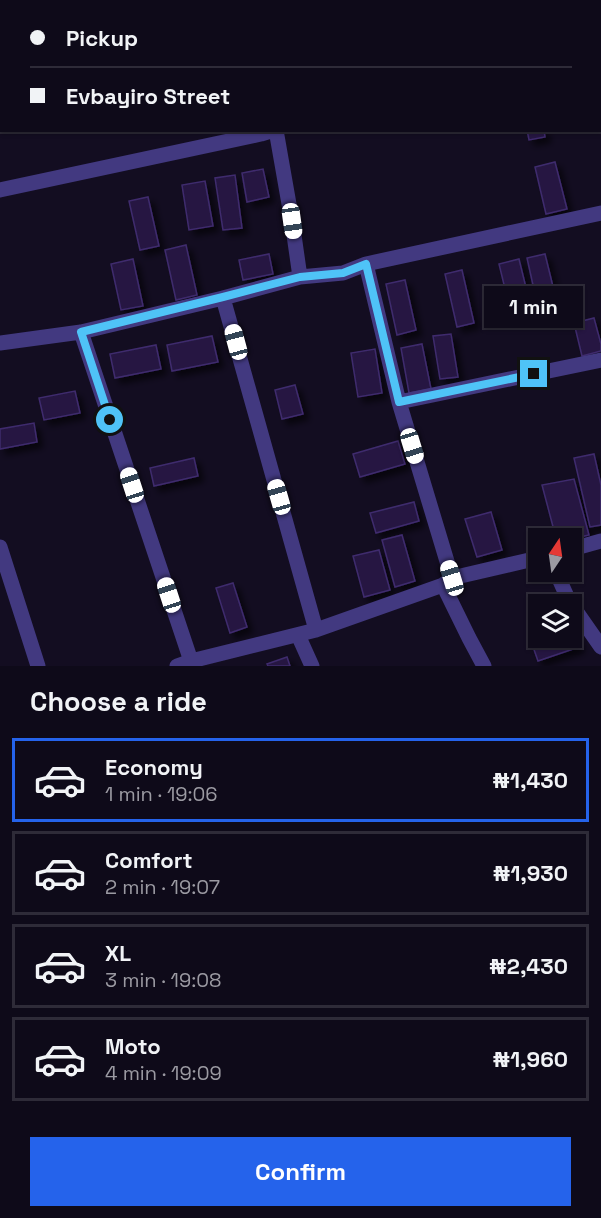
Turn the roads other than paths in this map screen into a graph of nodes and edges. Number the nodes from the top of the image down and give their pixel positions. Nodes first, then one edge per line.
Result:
1 (263, 132) edge
2 (268, 132) edge
3 (0, 190) edge
4 (601, 213) edge
5 (366, 264) junction
6 (300, 277) junction
7 (223, 297) junction
8 (81, 332) junction
9 (0, 343) edge
10 (601, 360) edge
11 (399, 402) junction
12 (601, 541) edge
13 (582, 546) edge
14 (0, 547) edge
15 (528, 561) edge
16 (448, 581) junction
17 (560, 582) edge
18 (316, 630) junction
19 (298, 635) junction
20 (601, 648) edge
21 (184, 663) edge
22 (38, 666) edge
23 (312, 666) edge
24 (484, 666) edge

1 - 3 street
2 - 6 street
4 - 5 street
5 - 6 street
5 - 11 street
6 - 7 street
7 - 8 street
7 - 18 street
8 - 9 street
8 - 21 street
10 - 11 street
11 - 16 street
12 - 13 street
14 - 22 street
15 - 16 street
16 - 18 street
16 - 24 street
17 - 20 street
18 - 19 street
19 - 21 street
19 - 23 street

